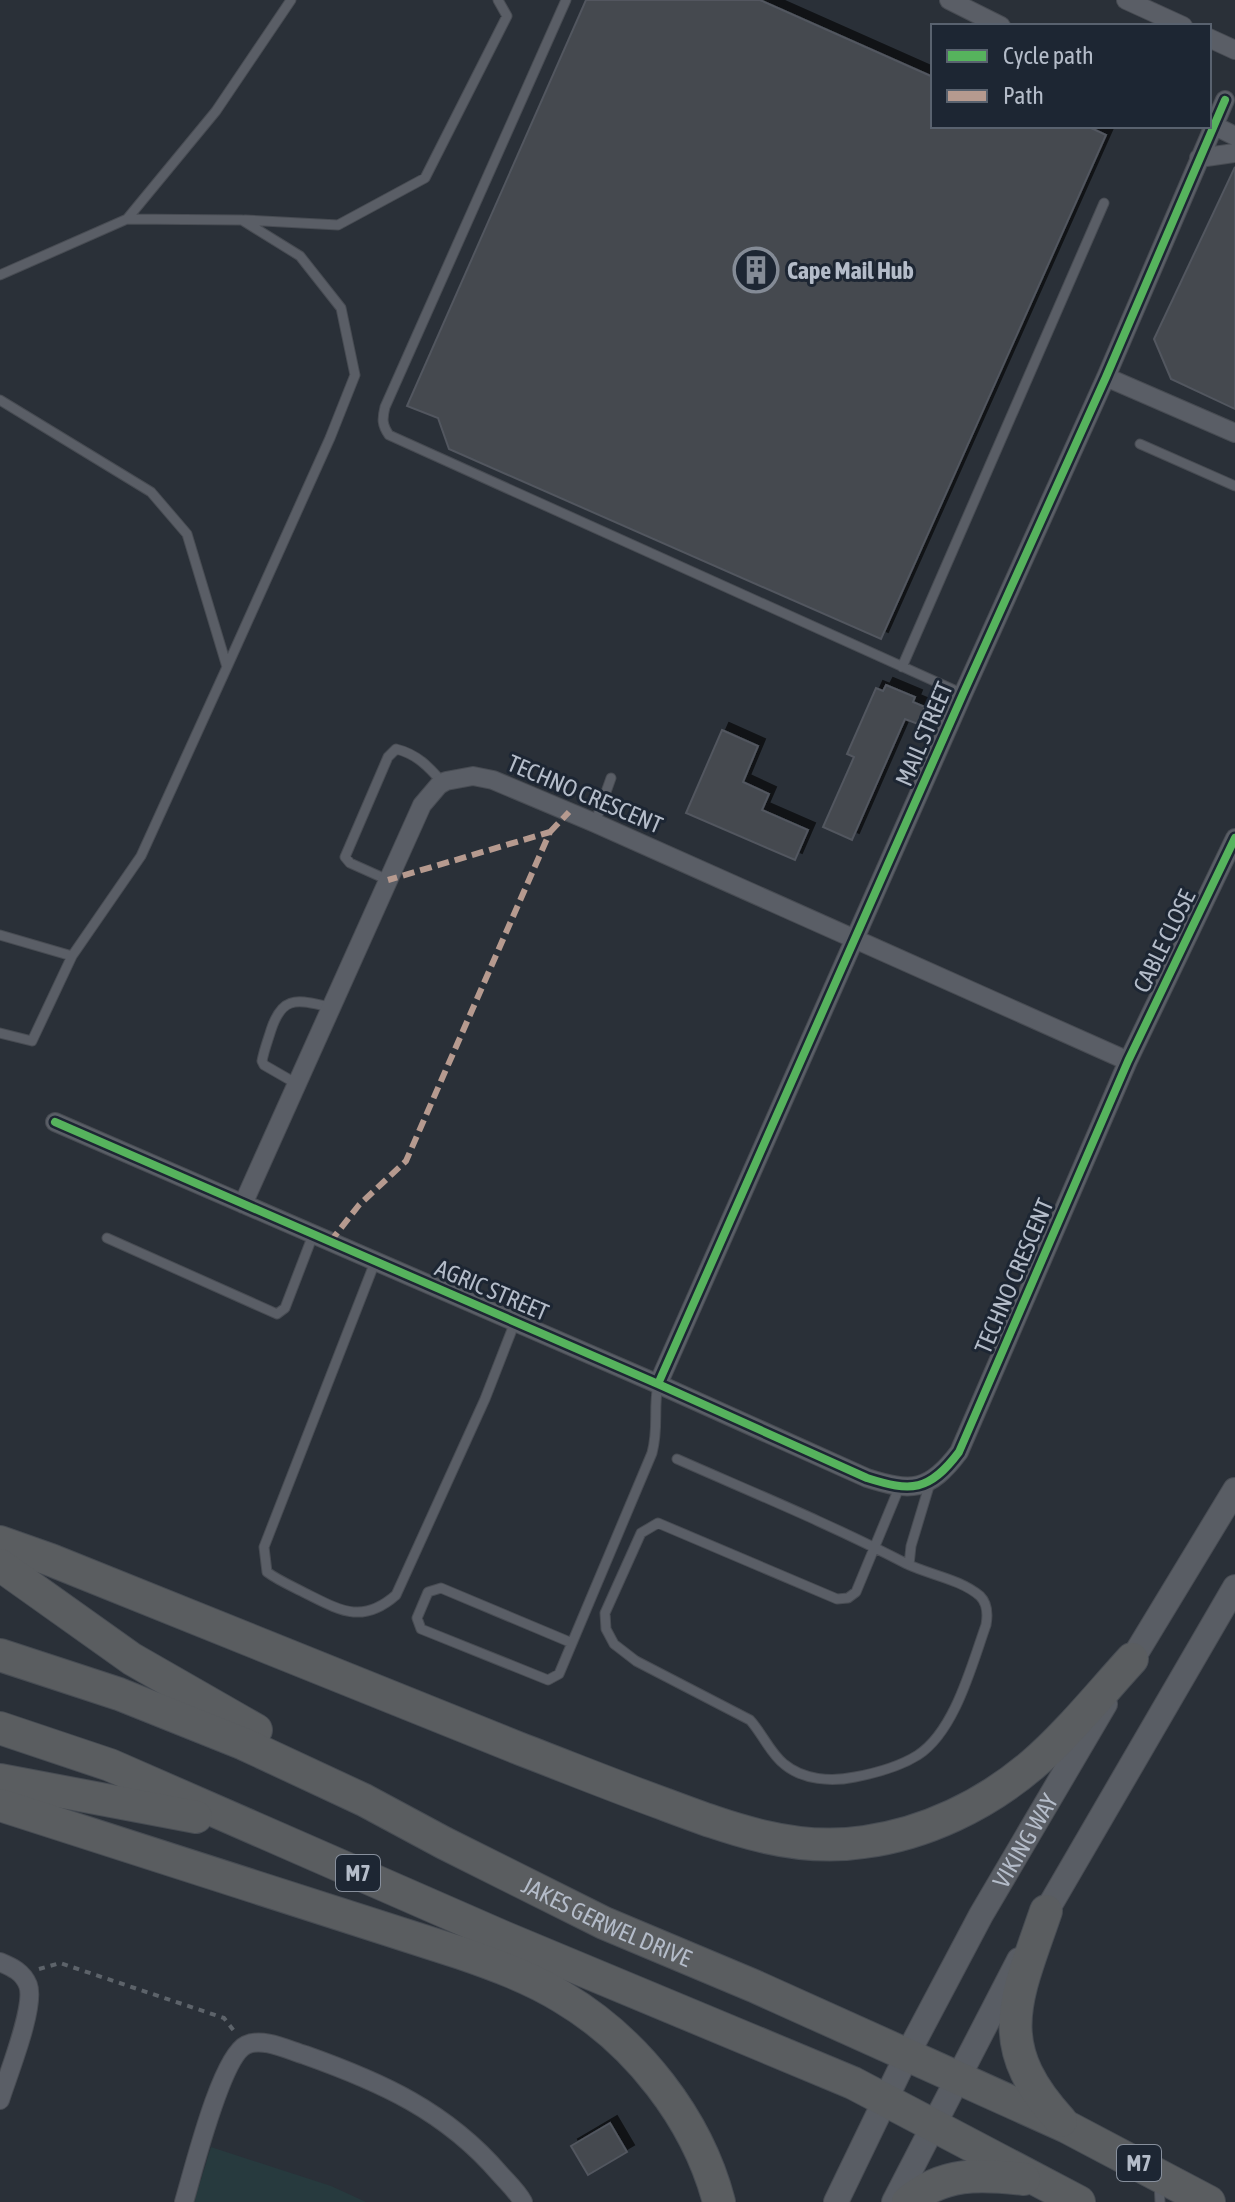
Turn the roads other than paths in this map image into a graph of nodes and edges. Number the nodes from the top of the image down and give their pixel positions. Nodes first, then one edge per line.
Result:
1 (291, 0) edge
2 (498, 0) edge
3 (566, 0) edge
4 (949, 0) edge
5 (1126, 0) edge
6 (994, 22) edge
7 (1179, 24) edge
8 (1211, 39) edge
9 (1235, 50) edge
10 (1223, 100) edge
11 (1211, 124) edge
12 (1210, 128) edge
13 (1235, 136) edge
14 (1235, 153) edge
15 (1199, 158) junction
16 (1104, 203) dead end
17 (127, 219) junction
18 (242, 220) junction
19 (0, 275) edge
20 (1106, 377) junction
21 (0, 400) edge
22 (1235, 433) edge
23 (1140, 444) dead end
24 (1235, 486) edge
25 (227, 667) junction
26 (902, 667) junction
27 (963, 694) junction
28 (611, 778) dead end
29 (443, 783) junction
30 (595, 823) junction
31 (1235, 838) edge
32 (388, 880) junction
33 (0, 935) edge
34 (856, 940) junction
35 (72, 956) junction
36 (331, 1007) junction
37 (0, 1033) edge
38 (1128, 1061) junction
39 (297, 1084) junction
40 (55, 1122) dead end
41 (243, 1204) junction
42 (313, 1235) junction
43 (107, 1238) dead end
44 (375, 1262) junction
45 (515, 1322) junction
46 (658, 1384) junction
47 (677, 1459) dead end
48 (915, 1485) junction
49 (1235, 1490) edge
50 (0, 1542) edge
51 (875, 1545) junction
52 (0, 1565) edge
53 (909, 1565) junction
54 (1235, 1587) edge
55 (572, 1643) junction
56 (0, 1655) edge
57 (1132, 1659) junction
58 (0, 1728) edge
59 (0, 1780) edge
60 (364, 1800) junction
61 (0, 1805) edge
62 (254, 1828) junction
63 (1046, 1911) junction
64 (0, 1962) edge
65 (907, 2055) junction
66 (957, 2077) junction
67 (885, 2099) junction
68 (0, 2100) edge
69 (933, 2123) junction
70 (1067, 2127) junction
71 (1043, 2182) junction
72 (1159, 2188) edge
73 (184, 2202) edge
74 (523, 2202) edge
75 (719, 2202) edge
76 (836, 2202) edge
77 (894, 2202) edge
78 (908, 2202) edge
79 (1079, 2202) edge
80 (1209, 2202) edge

1 - 17 lane
2 - 18 lane
3 - 26 lane
4 - 6 street
5 - 7 street
8 - 9 street
10 - 11 street, MAIL STREET
11 - 13 street
12 - 15 street, MAIL STREET
14 - 15 street
15 - 20 street, MAIL STREET
16 - 26 lane
17 - 18 lane
17 - 19 lane
18 - 25 lane
20 - 22 street
20 - 27 street, MAIL STREET
21 - 25 lane
23 - 24 lane
25 - 35 lane
26 - 27 lane
27 - 34 street, MAIL STREET
28 - 30 lane
29 - 30 street, TECHNO CRESCENT
29 - 32 street
29 - 32 lane
30 - 34 street, TECHNO CRESCENT
31 - 38 street, CABLE CLOSE
32 - 36 street
33 - 35 lane
34 - 38 street, TECHNO CRESCENT
34 - 46 street, MAIL STREET
35 - 37 lane
36 - 39 street
36 - 39 lane
38 - 48 street, TECHNO CRESCENT
39 - 41 street
40 - 41 street, AGRIC STREET
41 - 42 street, AGRIC STREET
42 - 43 lane
42 - 44 street, AGRIC STREET
44 - 45 street, AGRIC STREET
44 - 45 lane
45 - 46 street, AGRIC STREET
46 - 48 street, AGRIC STREET
46 - 55 lane
47 - 51 lane
48 - 51 lane
48 - 53 lane
49 - 57 main road, VIKING WAY
50 - 57 highway
51 - 53 lane
51 - 53 lane
52 - 60 highway
54 - 63 main road
55 - 55 lane
56 - 60 highway, JAKES GERWEL DRIVE / M7
57 - 65 main road, VIKING WAY
58 - 62 highway, M7
59 - 62 highway
60 - 65 highway, JAKES GERWEL DRIVE / M7
61 - 75 highway
62 - 67 highway, M7
63 - 66 main road
63 - 70 highway
64 - 68 street
65 - 66 highway, JAKES GERWEL DRIVE / M7
65 - 67 main road, VIKING WAY
66 - 69 main road
66 - 70 highway, JAKES GERWEL DRIVE / M7
67 - 69 highway, M7
67 - 76 main road, VIKING WAY
69 - 71 highway, M7
69 - 77 main road
70 - 72 highway, JAKES GERWEL DRIVE / M7
71 - 78 highway
71 - 79 highway, M7
72 - 80 highway, JAKES GERWEL DRIVE / M7
73 - 74 street

